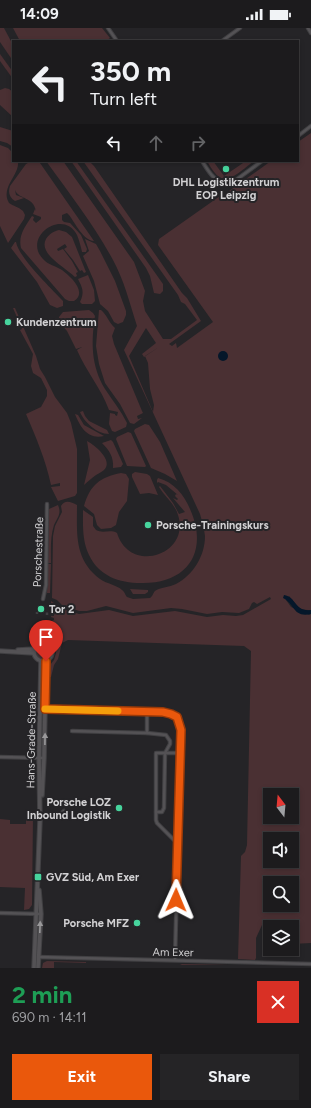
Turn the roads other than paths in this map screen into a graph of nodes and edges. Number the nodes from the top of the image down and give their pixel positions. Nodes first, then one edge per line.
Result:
1 (108, 28) edge
2 (240, 28) edge
3 (308, 28) edge
4 (311, 33) edge
5 (116, 40) edge
6 (223, 40) edge
7 (311, 126) edge
8 (299, 135) edge
9 (203, 162) edge
10 (260, 162) edge
11 (47, 504) dead end
12 (43, 599) dead end
13 (0, 651) edge
14 (34, 651) junction
15 (41, 661) junction
16 (46, 661) junction
17 (40, 709) junction
18 (45, 709) junction
19 (147, 712) junction
20 (72, 732) dead end
21 (146, 733) junction
22 (164, 753) junction
23 (180, 753) junction
24 (0, 757) edge
25 (39, 758) junction
26 (44, 758) junction
27 (64, 811) dead end
28 (156, 812) junction
29 (57, 817) dead end
30 (40, 820) junction
31 (178, 844) junction
32 (38, 877) junction
33 (0, 913) edge
34 (36, 914) junction
35 (41, 914) junction
36 (34, 957) junction
37 (39, 957) junction
38 (175, 959) junction
39 (311, 964) edge
40 (34, 968) edge
41 (38, 968) edge

1 - 5 street
2 - 6 street
3 - 4 street
7 - 8 street
9 - 10 street
11 - 12 street, Porschestraße
13 - 14 street
14 - 15 street
14 - 16 street
15 - 16 street
15 - 17 street, Hans-Grade-Straße
16 - 18 street, Hans-Grade-Straße
17 - 18 street
17 - 25 street, Hans-Grade-Straße
18 - 19 street
26 -> 18 street, Hans-Grade-Straße
19 - 21 street
19 - 23 street
20 - 21 street
21 - 22 street
22 - 23 street
22 - 28 street
22 - 28 street
23 - 31 street
24 - 25 street
25 - 26 street
25 - 30 street, Hans-Grade-Straße
26 - 30 street, Hans-Grade-Straße
27 - 29 street
28 - 31 street
30 - 32 street, Hans-Grade-Straße
31 - 38 street
32 - 34 street, Hans-Grade-Straße
32 - 35 street, Hans-Grade-Straße
33 - 34 street
34 - 35 street
34 - 36 street, Hans-Grade-Straße
37 -> 35 street, Hans-Grade-Straße
36 - 37 street, Am Exer
36 - 40 street, Hans-Grade-Straße
37 - 38 street, Am Exer
37 - 41 street, Hans-Grade-Straße
38 - 39 street, Am Exer

